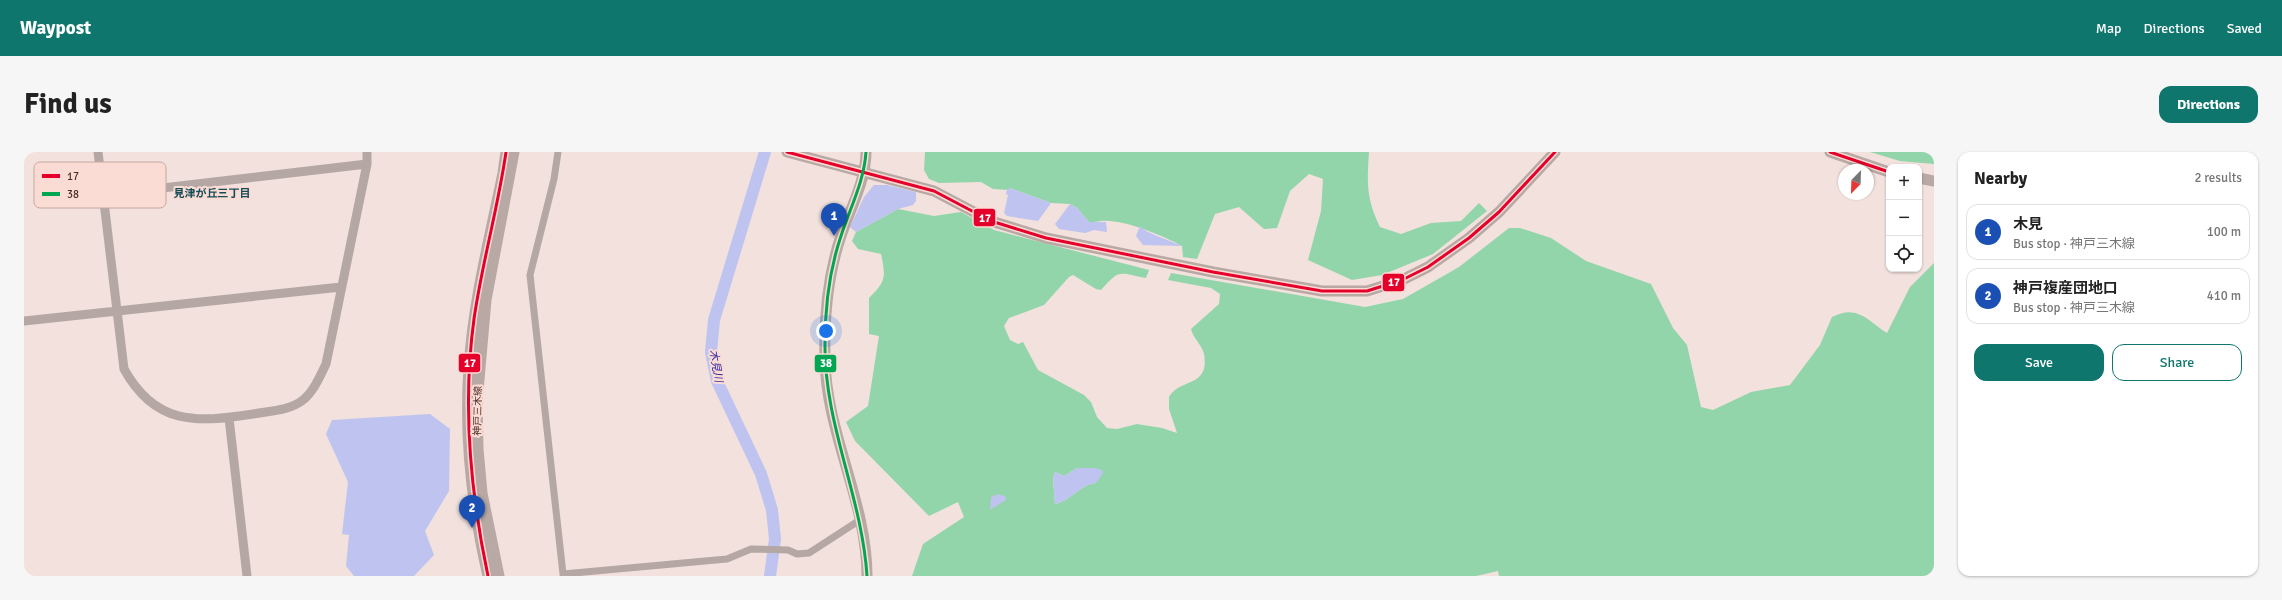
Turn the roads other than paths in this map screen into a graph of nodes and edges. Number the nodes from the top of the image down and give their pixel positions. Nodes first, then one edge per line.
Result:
1 (98, 152) edge
2 (367, 152) edge
3 (506, 152) edge
4 (514, 152) edge
5 (558, 152) edge
6 (787, 152) edge
7 (866, 152) edge
8 (1555, 152) edge
9 (1830, 152) edge
10 (99, 162) edge
11 (367, 164) junction
12 (1886, 171) edge
13 (864, 173) junction
14 (1922, 179) edge
15 (1934, 181) edge
16 (166, 188) edge
17 (104, 208) edge
18 (341, 287) junction
19 (115, 311) junction
20 (24, 322) edge
21 (229, 418) junction
22 (860, 520) junction
23 (610, 574) edge
24 (247, 576) edge
25 (488, 576) edge
26 (499, 576) edge
27 (867, 576) edge

1 - 10 street
2 - 11 street
3 - 25 main road, 神戸三木線
4 - 26 main road, 神戸三木線
5 - 23 street
6 - 13 main road
7 - 13 main road
8 - 13 main road
9 - 12 main road
11 - 16 street
11 - 18 street
13 - 22 main road
14 - 15 main road
17 - 19 street
18 - 19 street
18 - 21 street
19 - 20 street
19 - 21 street
21 - 24 street
22 - 23 street
22 - 27 main road

